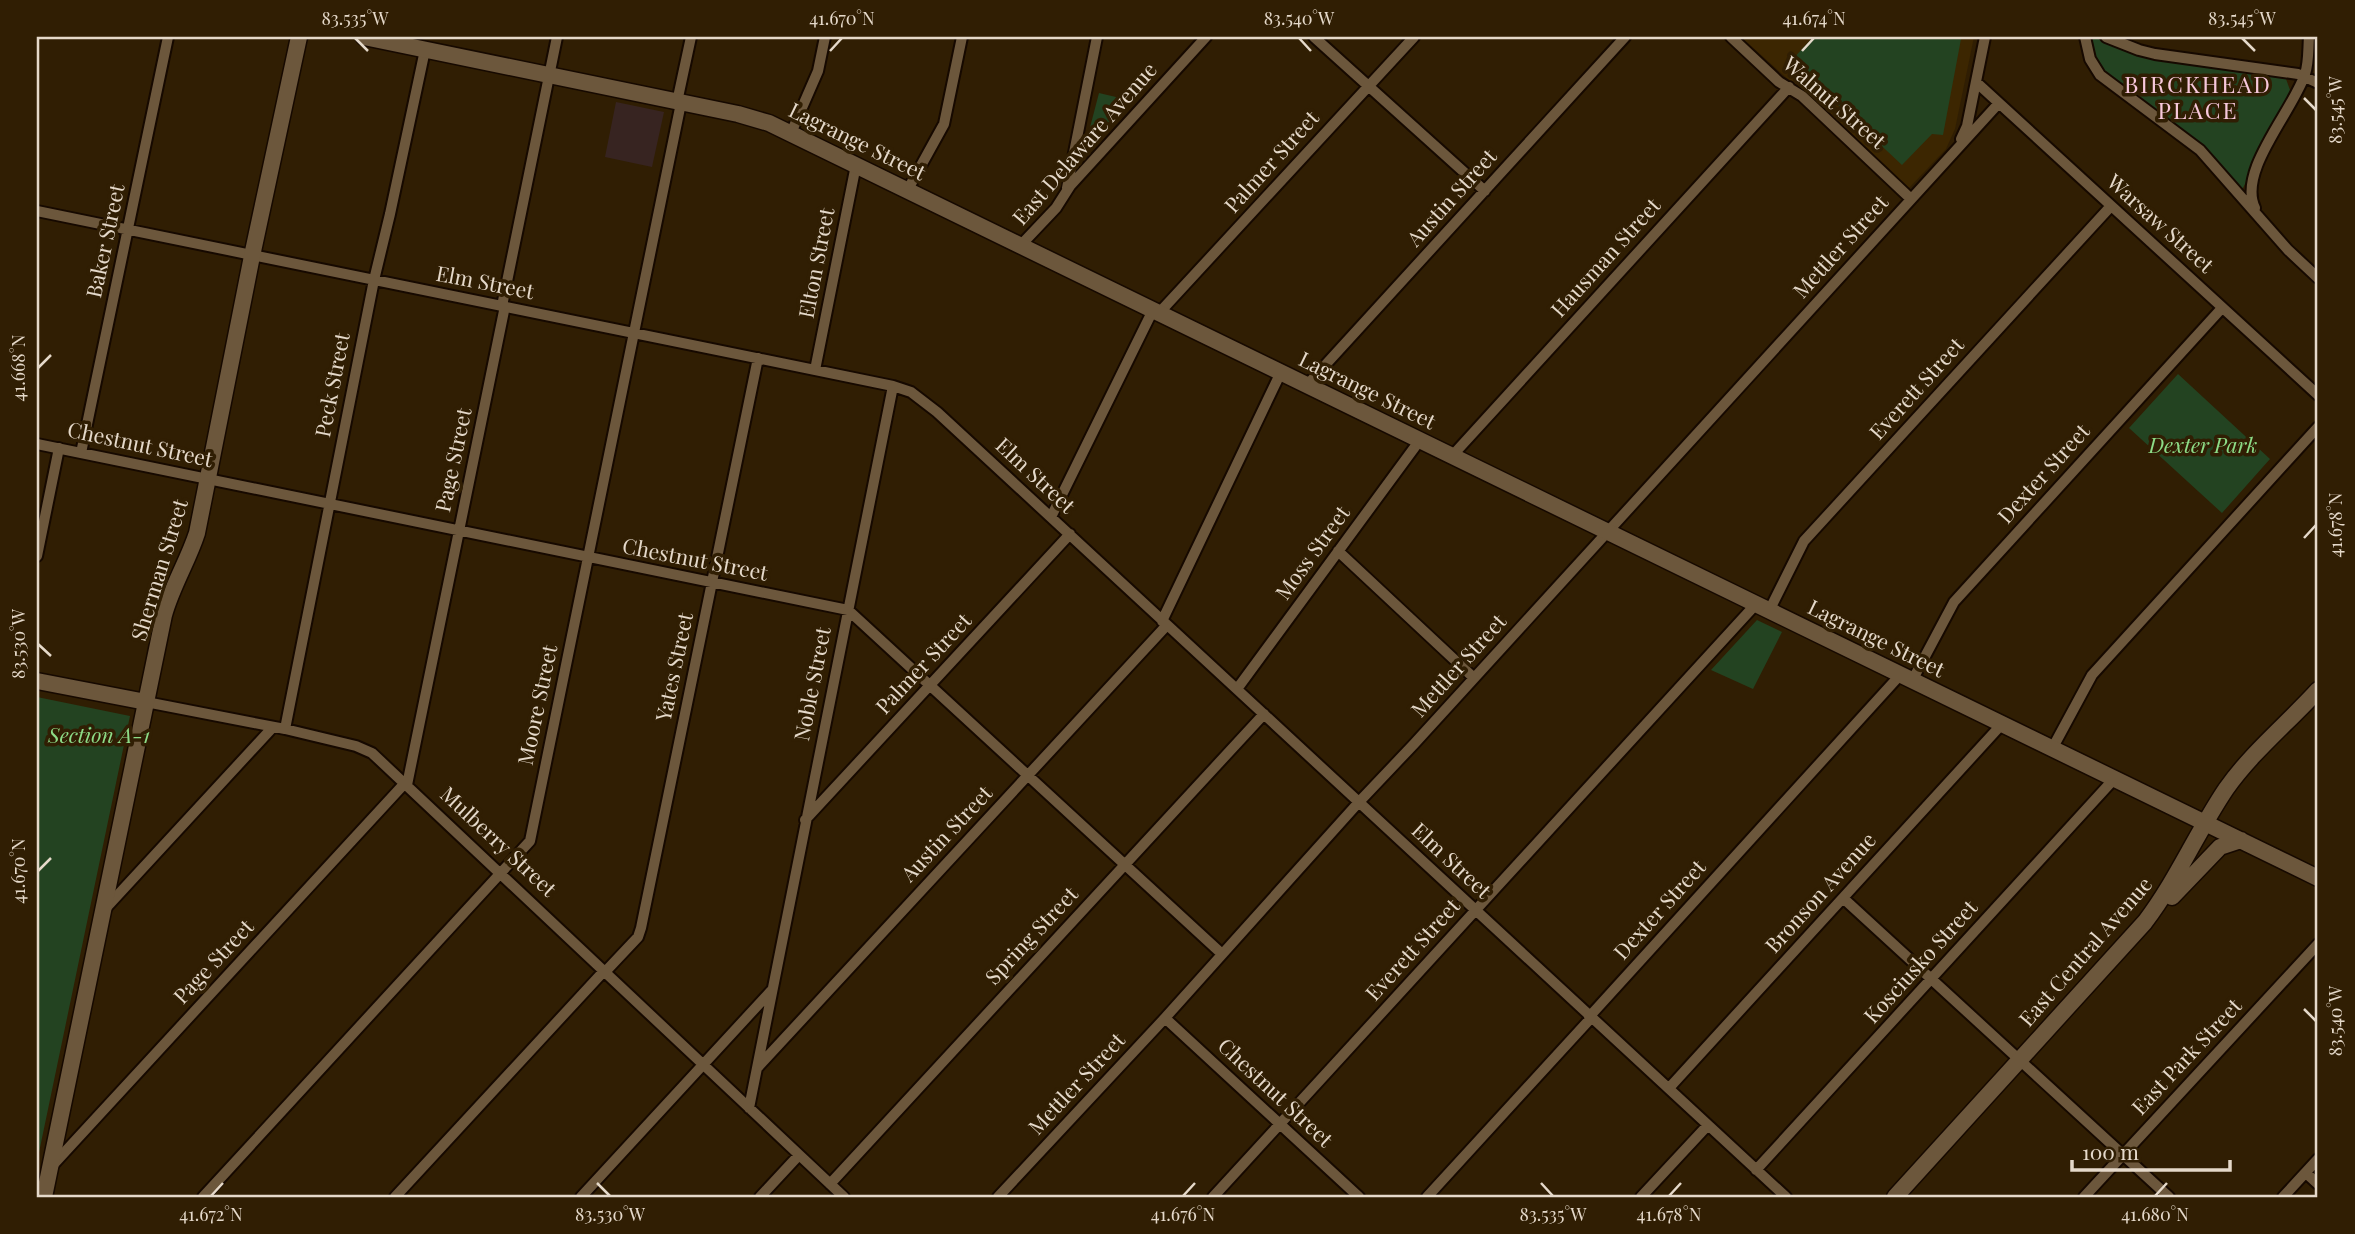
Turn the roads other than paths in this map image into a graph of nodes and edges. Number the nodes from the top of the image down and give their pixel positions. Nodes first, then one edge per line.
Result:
1 (168, 37) edge
2 (299, 37) edge
3 (364, 37) edge
4 (556, 37) edge
5 (691, 37) edge
6 (825, 37) edge
7 (962, 37) edge
8 (1097, 37) edge
9 (1206, 37) edge
10 (1314, 37) edge
11 (1414, 37) edge
12 (1625, 37) edge
13 (1731, 37) edge
14 (1985, 37) edge
15 (2085, 37) edge
16 (2106, 37) edge
17 (2309, 37) edge
18 (422, 45) edge
19 (549, 75) junction
20 (2304, 75) junction
21 (1976, 82) junction
22 (2318, 83) edge
23 (1368, 85) junction
24 (1789, 87) junction
25 (679, 102) junction
26 (1999, 103) junction
27 (791, 134) junction
28 (1947, 159) junction
29 (856, 164) junction
30 (907, 191) junction
31 (1485, 191) junction
32 (1066, 192) junction
33 (1911, 199) junction
34 (2111, 206) junction
35 (37, 211) edge
36 (2261, 220) junction
37 (128, 229) junction
38 (1020, 246) junction
39 (252, 256) junction
40 (2318, 278) edge
41 (374, 280) junction
42 (503, 306) junction
43 (2222, 308) junction
44 (1156, 312) junction
45 (634, 332) junction
46 (758, 358) junction
47 (815, 370) junction
48 (1281, 372) junction
49 (1307, 385) junction
50 (893, 386) junction
51 (2318, 395) edge
52 (2318, 426) edge
53 (1420, 440) junction
54 (37, 444) edge
55 (59, 448) junction
56 (81, 453) junction
57 (1452, 456) junction
58 (209, 479) junction
59 (329, 504) junction
60 (1051, 517) junction
61 (1608, 531) junction
62 (459, 532) junction
63 (1070, 534) junction
64 (1338, 551) junction
65 (37, 556) edge
66 (588, 559) junction
67 (712, 583) junction
68 (1762, 607) junction
69 (848, 610) junction
70 (1165, 623) junction
71 (1907, 677) junction
72 (1474, 678) junction
73 (37, 681) edge
74 (930, 685) junction
75 (1237, 689) junction
76 (2318, 690) edge
77 (146, 702) junction
78 (1264, 714) junction
79 (2002, 724) junction
80 (273, 727) junction
81 (285, 729) junction
82 (2052, 750) junction
83 (1028, 775) junction
84 (2114, 779) junction
85 (406, 784) junction
86 (1359, 802) junction
87 (805, 820) junction
88 (2206, 824) junction
89 (2241, 840) junction
90 (1125, 864) junction
91 (501, 874) junction
92 (2318, 878) edge
93 (1843, 898) junction
94 (1475, 909) junction
95 (102, 913) junction
96 (2133, 936) junction
97 (2318, 944) edge
98 (1222, 954) junction
99 (605, 971) junction
100 (1931, 979) junction
101 (772, 990) junction
102 (1590, 1017) junction
103 (1165, 1018) junction
104 (2020, 1060) junction
105 (703, 1064) junction
106 (756, 1069) junction
107 (1669, 1088) junction
108 (749, 1108) junction
109 (1280, 1124) junction
110 (1708, 1125) junction
111 (799, 1155) junction
112 (2123, 1155) junction
113 (2318, 1159) edge
114 (51, 1167) junction
115 (1756, 1170) junction
116 (2306, 1173) junction
117 (830, 1184) junction
118 (2318, 1184) edge
119 (44, 1197) edge
120 (203, 1197) edge
121 (395, 1197) edge
122 (581, 1197) edge
123 (760, 1197) edge
124 (844, 1197) edge
125 (998, 1197) edge
126 (1213, 1197) edge
127 (1359, 1197) edge
128 (1427, 1197) edge
129 (1641, 1197) edge
130 (1786, 1197) edge
131 (1895, 1197) edge
132 (2084, 1197) edge
133 (2169, 1197) edge
134 (2283, 1197) edge

1 - 37 street, Baker Street
2 - 39 street, Sherman Street
3 - 18 street, Lagrange Street
4 - 19 street, Page Street
5 - 25 street, Moore Street
6 - 27 street
7 - 30 street
8 - 32 street
9 - 32 street, East Delaware Avenue
10 - 23 street
11 - 23 street, Palmer Street
12 - 31 street, Austin Street
13 - 24 street, Walnut Street
14 - 21 street, Mettler Street
15 - 36 street
16 - 20 street
17 - 20 street
18 - 19 street, Lagrange Street
18 - 41 street, Peck Street
19 - 25 street, Lagrange Street
19 - 42 street, Page Street
20 - 22 street
20 - 36 street
21 - 26 street, Warsaw Street
21 - 28 street, Mettler Street
23 - 31 street
23 - 44 street, Palmer Street
24 - 33 street, Walnut Street
24 - 57 street, Hausman Street
25 - 27 street, Lagrange Street
25 - 45 street, Moore Street
26 - 28 street, Mettler Street
26 - 34 street, Warsaw Street
27 - 29 street, Lagrange Street
28 - 33 street, Mettler Street
29 - 30 street, Lagrange Street
29 - 47 street, Elton Street
30 - 38 street, Lagrange Street
31 - 49 street, Austin Street
32 - 38 street, East Delaware Avenue
33 - 61 street, Mettler Street
34 - 43 street, Warsaw Street
34 - 68 street, Everett Street
35 - 37 street, Elm Street
36 - 40 street
37 - 39 street, Elm Street
37 - 56 street, Baker Street
38 - 44 street, Lagrange Street
39 - 41 street, Elm Street
39 - 58 street, Sherman Street
41 - 42 street, Elm Street
41 - 59 street, Peck Street
42 - 45 street, Elm Street
42 - 62 street, Page Street
43 - 51 street, Warsaw Street
43 - 71 street, Dexter Street
44 - 48 street, Lagrange Street
44 - 60 street, Palmer Street
45 - 46 street, Elm Street
45 - 66 street, Moore Street
46 - 47 street, Elm Street
46 - 67 street, Yates Street
47 - 50 street, Elm Street
48 - 49 street, Lagrange Street
48 - 70 street, Austin Street
49 - 53 street, Lagrange Street
50 - 60 street, Elm Street
50 - 69 street, Noble Street
52 - 82 street
53 - 57 street, Lagrange Street
53 - 64 street, Moss Street
54 - 55 street, Chestnut Street
55 - 56 street, Chestnut Street
55 - 65 street
56 - 58 street, Chestnut Street
57 - 61 street, Lagrange Street
58 - 59 street, Chestnut Street
58 - 77 street, Sherman Street
59 - 62 street, Chestnut Street
59 - 81 street, Peck Street
60 - 63 street, Elm Street
61 - 68 street, Lagrange Street
61 - 72 street, Mettler Street
62 - 66 street, Chestnut Street
62 - 85 street, Page Street
63 - 70 street, Elm Street
63 - 74 street, Palmer Street
64 - 72 street
64 - 75 street, Moss Street
66 - 67 street, Chestnut Street
66 - 91 street, Moore Street
67 - 69 street, Chestnut Street
67 - 99 street, Yates Street
68 - 71 street, Lagrange Street
68 - 94 street, Everett Street
69 - 74 street
69 - 87 street, Noble Street
70 - 75 street, Elm Street
70 - 83 street, Austin Street
71 - 79 street, Lagrange Street
71 - 102 street, Dexter Street
72 - 86 street, Mettler Street
73 - 77 street, Mulberry Street
74 - 83 street
74 - 87 street, Palmer Street
75 - 78 street, Elm Street
76 - 88 street, East Central Avenue
77 - 80 street, Mulberry Street
77 - 95 street, Sherman Street
78 - 86 street, Elm Street
78 - 90 street, Spring Street
79 - 82 street, Lagrange Street
79 - 93 street, Bronson Avenue
80 - 81 street, Mulberry Street
80 - 95 street
81 - 85 street, Mulberry Street
82 - 84 street, Lagrange Street
83 - 90 street
83 - 106 street, Austin Street
84 - 88 street, Lagrange Street
84 - 100 street, Kosciusko Street
85 - 91 street, Mulberry Street
85 - 114 street, Page Street
86 - 94 street, Elm Street
86 - 98 street, Mettler Street
87 - 101 street, Noble Street
88 - 89 street, Lagrange Street
88 - 96 street, East Central Avenue
89 - 92 street, Lagrange Street
89 - 96 street
90 - 98 street
90 - 117 street, Spring Street
91 - 99 street, Mulberry Street
91 - 120 street, Moore Street
93 - 100 street
93 - 107 street, Bronson Avenue
94 - 102 street, Elm Street
94 - 109 street, Everett Street
95 - 114 street, Sherman Street
96 - 104 street, East Central Avenue
97 - 112 street, East Park Street
98 - 103 street, Mettler Street
99 - 105 street, Mulberry Street
99 - 121 street, Yates Street
100 - 104 street
100 - 115 street, Kosciusko Street
101 - 105 street
101 - 106 street, Noble Street
102 - 107 street, Elm Street
102 - 128 street, Dexter Street
103 - 109 street, Chestnut Street
103 - 125 street, Mettler Street
104 - 112 street
104 - 131 street, East Central Avenue
105 - 108 street, Mulberry Street
105 - 122 street
106 - 108 street, Noble Street
107 - 110 street, Elm Street
108 - 111 street, Mulberry Street
109 - 126 street, Everett Street
109 - 127 street, Chestnut Street
110 - 115 street, Elm Street
110 - 129 street
111 - 117 street, Mulberry Street
111 - 123 street
112 - 132 street, East Park Street
112 - 133 street
113 - 116 street
114 - 119 street, Sherman Street
115 - 130 street, Elm Street
116 - 118 street
116 - 134 street
117 - 124 street, Mulberry Street

